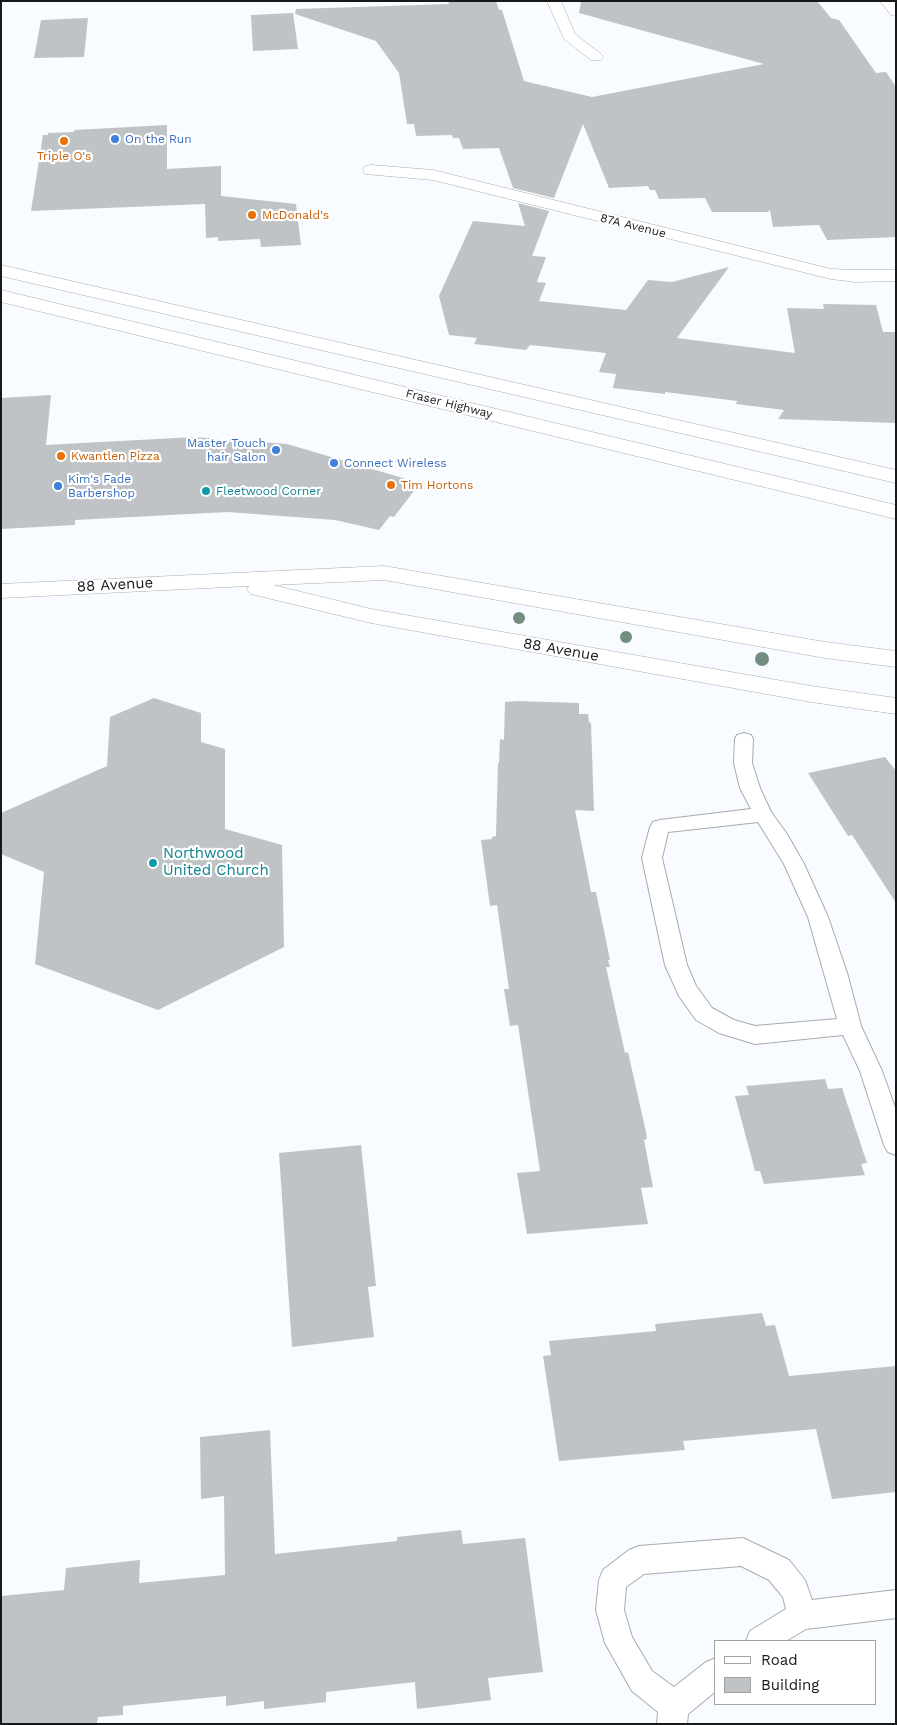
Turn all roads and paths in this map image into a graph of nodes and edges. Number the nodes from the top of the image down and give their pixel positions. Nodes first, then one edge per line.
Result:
1 (554, 1) edge
2 (887, 1) edge
3 (896, 12) edge
4 (596, 58) dead end
5 (371, 170) dead end
6 (1, 270) edge
7 (896, 275) edge
8 (1, 296) edge
9 (39, 304) junction
10 (1, 310) edge
11 (896, 477) edge
12 (896, 512) edge
13 (228, 581) junction
14 (1, 591) edge
15 (896, 659) edge
16 (896, 706) edge
17 (744, 739) dead end
18 (763, 815) junction
19 (850, 1026) junction
20 (896, 1145) edge
21 (896, 1604) edge
22 (802, 1615) junction
23 (762, 1640) edge
24 (714, 1674) edge
25 (673, 1715) edge

1 - 4 main road
2 - 3 main road
5 - 7 main road, 87A Avenue
6 - 11 main road, Fraser Highway
8 - 9 main road, Fraser Highway
9 - 10 main road
9 - 12 main road, Fraser Highway
13 - 14 main road, 88 Avenue
13 - 15 main road, 88 Avenue
13 - 16 main road, 88 Avenue
17 - 18 lane
18 - 19 lane
18 - 19 lane
19 - 20 lane
21 - 22 lane
22 - 23 lane
22 - 25 lane
24 - 25 lane

